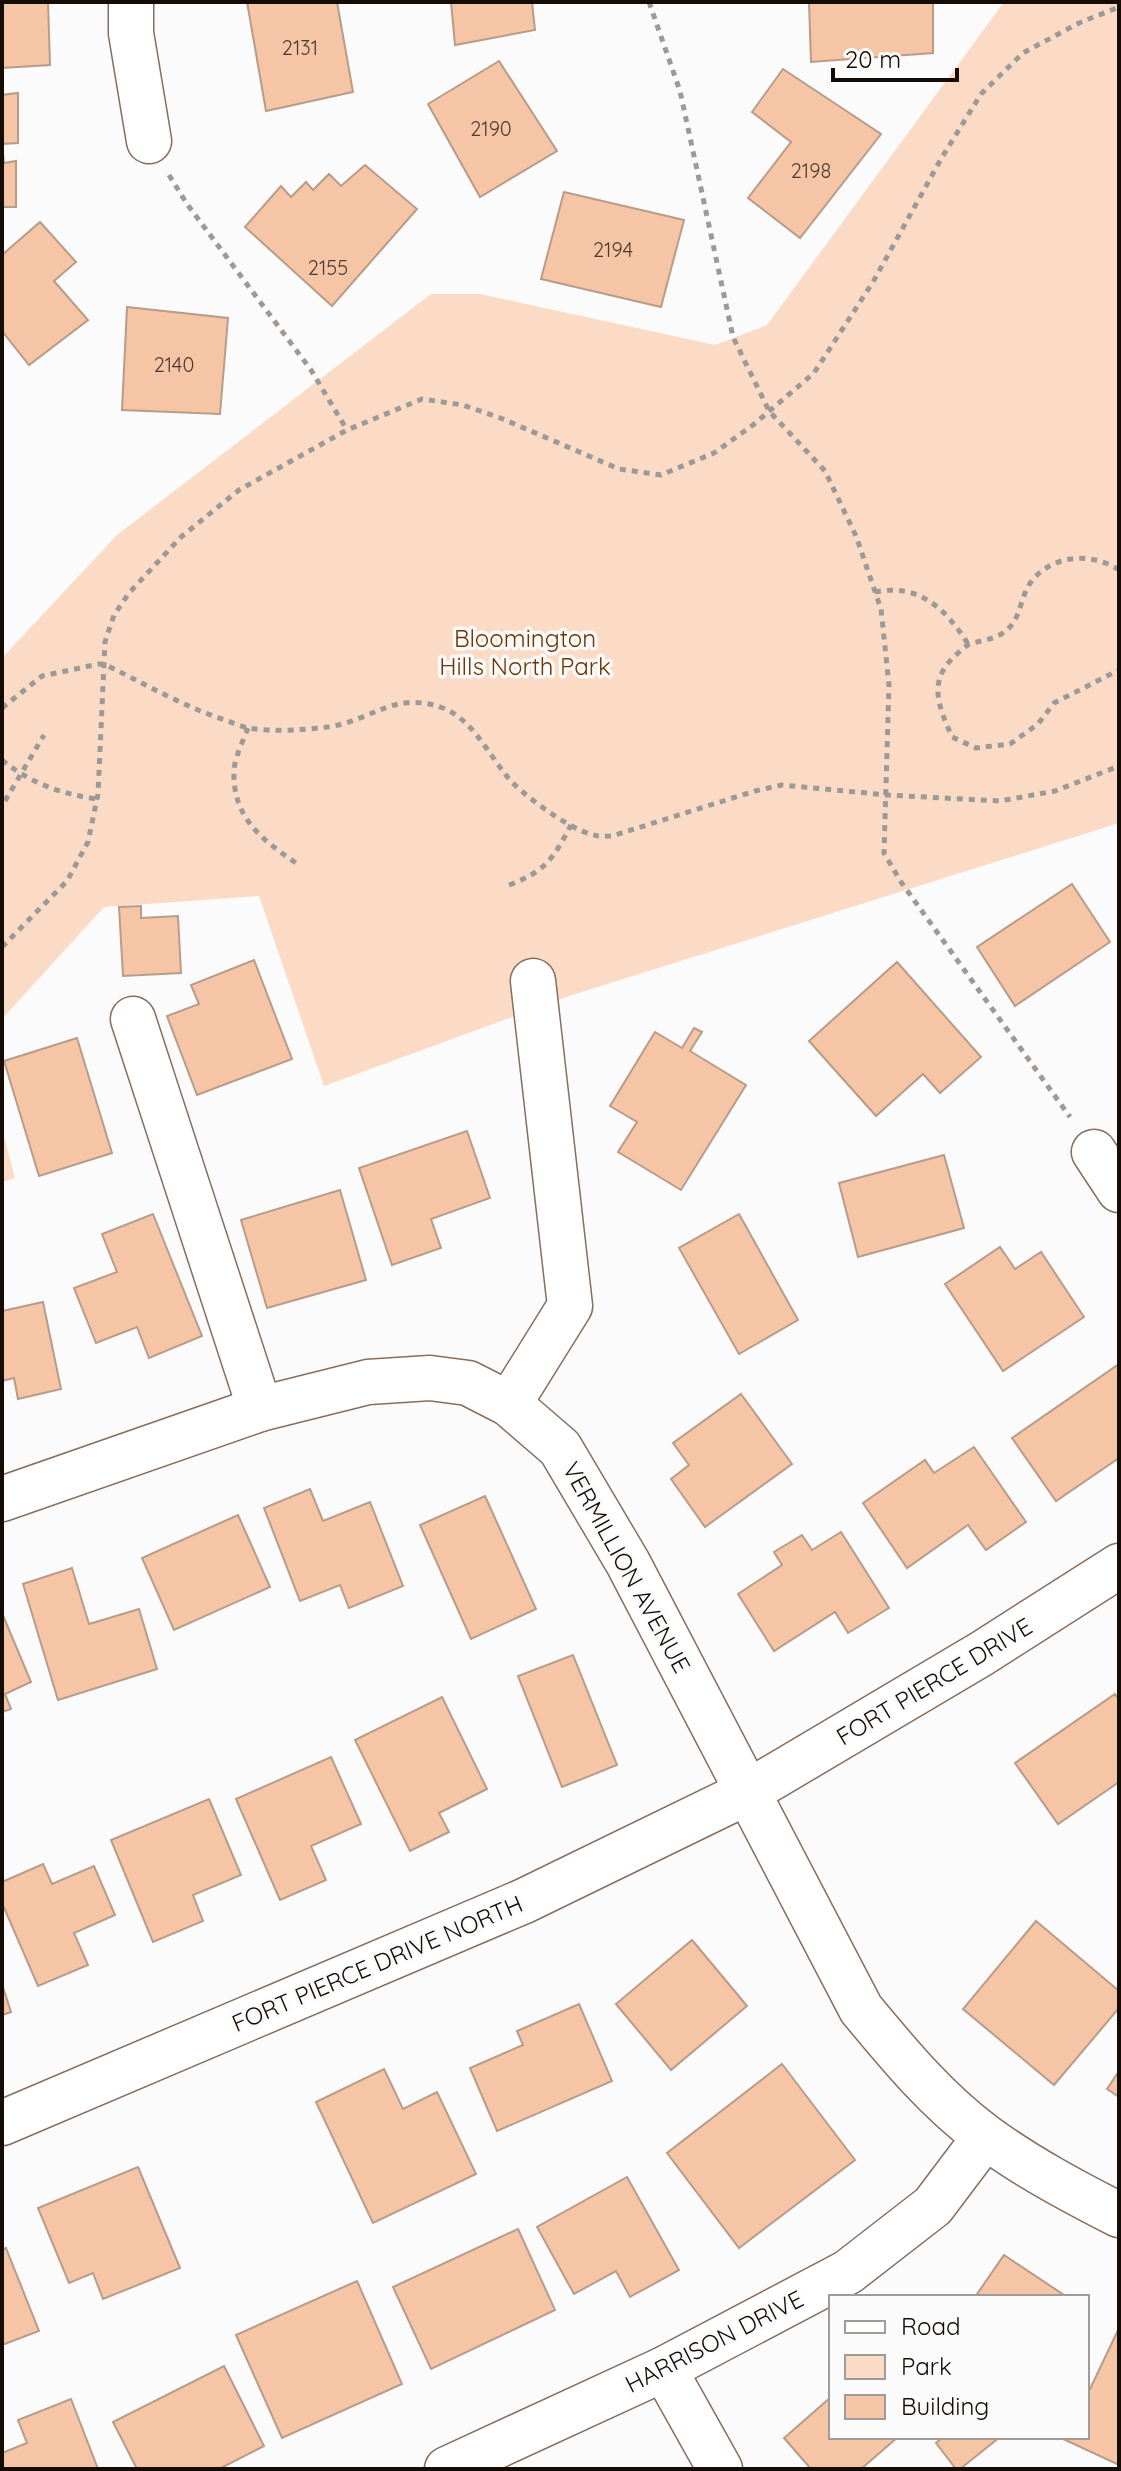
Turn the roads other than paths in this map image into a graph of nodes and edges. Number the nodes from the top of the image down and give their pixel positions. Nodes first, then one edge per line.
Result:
1 (131, 2) edge
2 (149, 141) road end
3 (533, 981) dead end
4 (133, 1019) dead end
5 (1094, 1152) road end
6 (1119, 1190) edge
7 (509, 1404) junction
8 (260, 1409) junction
9 (2, 1499) edge
10 (1119, 1566) edge
11 (748, 1792) junction
12 (2, 2123) edge
13 (985, 2137) junction
14 (1119, 2215) edge
15 (664, 2369) junction
16 (447, 2469) edge
17 (720, 2469) edge

1 - 2 street
3 - 7 street
4 - 8 street
5 - 6 street
7 - 8 street, VERMILLION AVENUE
7 - 11 street, VERMILLION AVENUE
8 - 9 street, VERMILLION AVENUE
10 - 11 street, FORT PIERCE DRIVE
11 - 12 street, FORT PIERCE DRIVE NORTH
11 - 13 street, VERMILLION AVENUE
13 - 14 street, VERMILLION AVENUE
13 - 15 street, HARRISON DRIVE
15 - 16 street, HARRISON DRIVE
15 - 17 street

